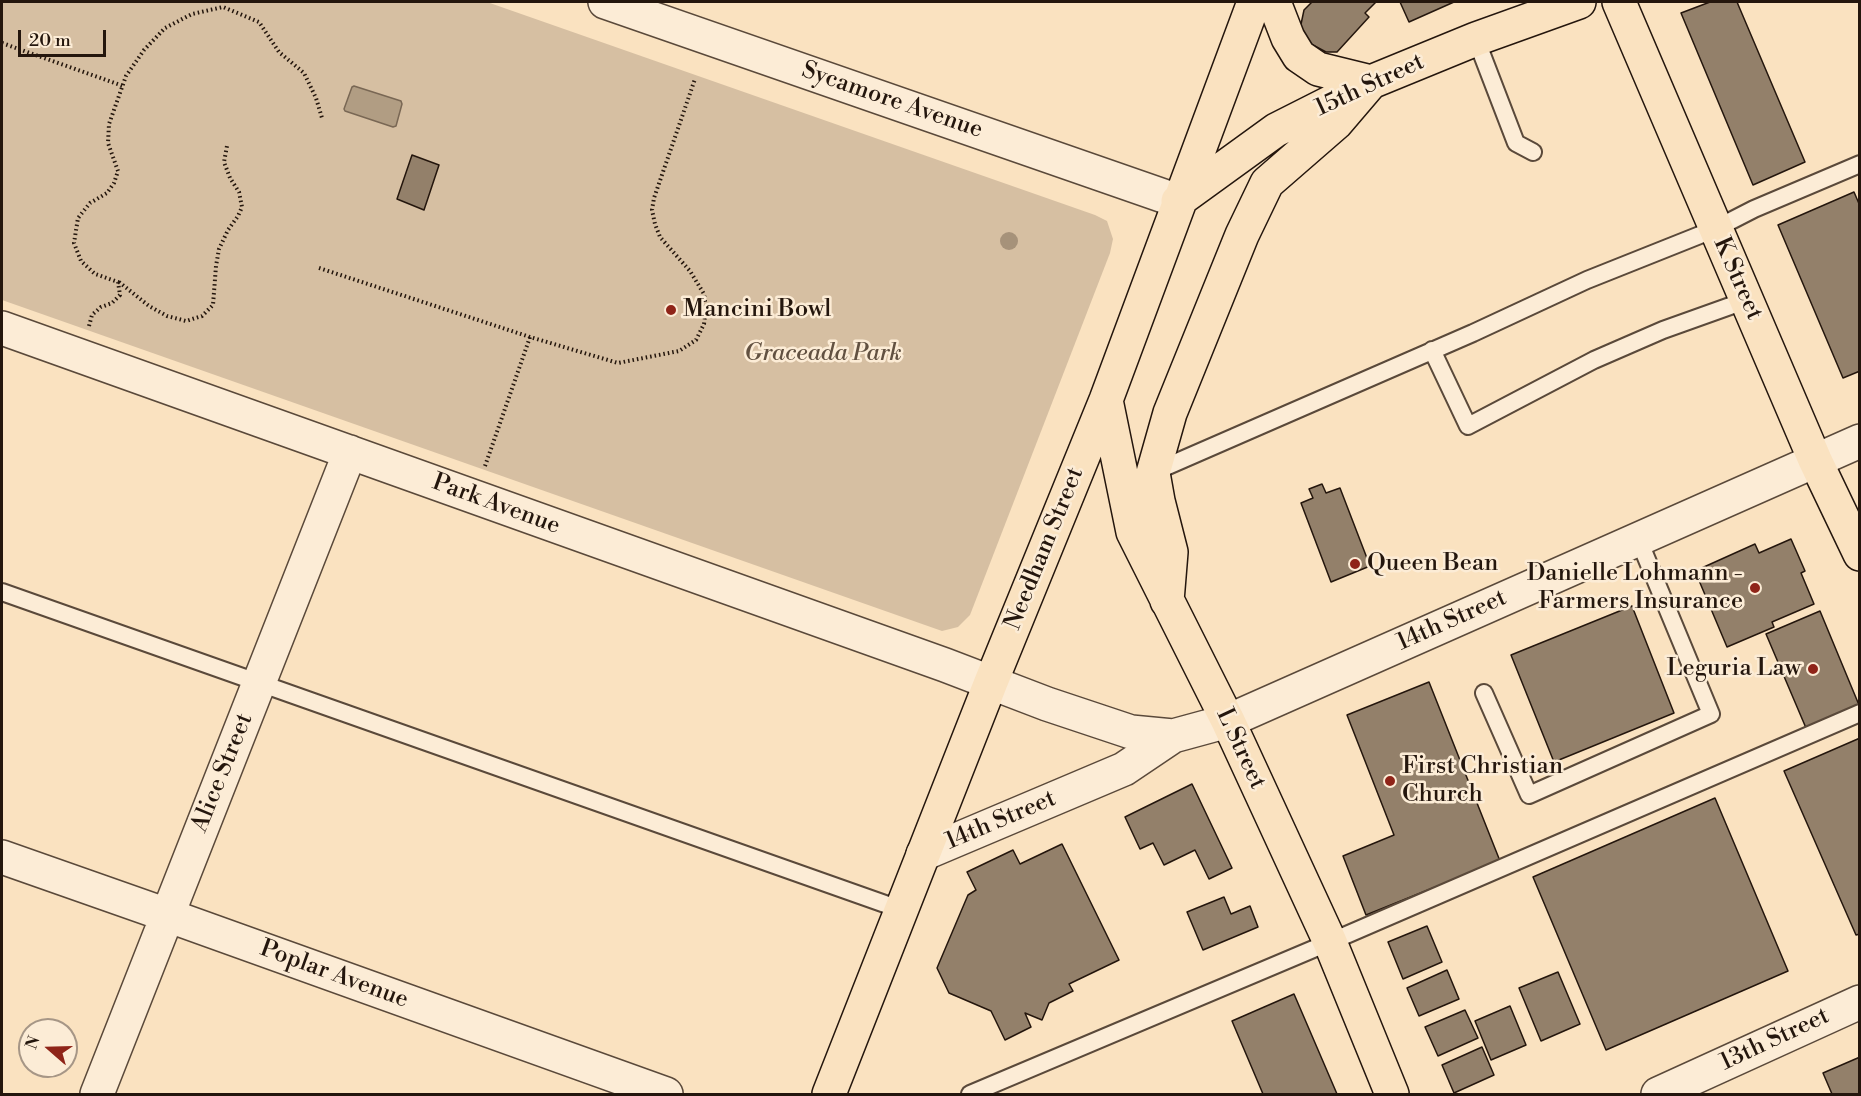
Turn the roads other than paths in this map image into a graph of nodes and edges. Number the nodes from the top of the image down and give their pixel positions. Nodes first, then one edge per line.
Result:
1 (605, 2) edge
2 (1254, 2) edge
3 (1274, 2) edge
4 (1579, 2) edge
5 (1619, 2) edge
6 (1476, 39) junction
7 (1371, 82) junction
8 (1533, 152) dead end
9 (1860, 164) edge
10 (1178, 201) junction
11 (1715, 229) junction
12 (1747, 300) junction
13 (2, 328) edge
14 (1432, 350) junction
15 (1106, 400) junction
16 (1860, 441) edge
17 (350, 452) junction
18 (1815, 460) junction
19 (1154, 472) junction
20 (1638, 538) junction
21 (1860, 554) edge
22 (2, 592) edge
23 (1167, 601) junction
24 (991, 682) junction
25 (259, 683) junction
26 (1484, 693) dead end
27 (1860, 713) edge
28 (1228, 721) junction
29 (1173, 736) junction
30 (923, 854) junction
31 (2, 857) edge
32 (902, 910) junction
33 (167, 915) junction
34 (1330, 942) junction
35 (1860, 1002) edge
36 (97, 1095) edge
37 (666, 1095) edge
38 (829, 1095) edge
39 (970, 1095) edge
40 (1392, 1095) edge
41 (1658, 1095) edge

1 - 10 street, Sycamore Avenue
2 - 10 main road, Needham Street
3 - 7 main road
4 - 6 main road, 15th Street
5 - 11 main road, K Street
6 - 7 main road, 15th Street
6 - 8 lane
7 - 10 main road, 15th Street
7 - 19 main road
9 - 11 lane
10 - 15 main road, Needham Street
11 - 12 main road, K Street
11 - 14 lane
12 - 14 lane
12 - 18 main road, K Street
13 - 17 street, Park Avenue
14 - 19 lane
15 - 23 main road, L Street
15 - 24 main road, Needham Street
16 - 18 street, 14th Street
17 - 24 street, Park Avenue
17 - 25 street, Alice Street
18 - 20 street, 14th Street
18 - 21 main road, K Street
19 - 23 main road
20 - 26 lane
20 - 28 street, 14th Street
22 - 25 lane
23 - 28 main road, L Street
24 - 29 street, 14th Street
24 - 30 main road, Needham Street
25 - 32 lane
25 - 33 street, Alice Street
27 - 34 lane
28 - 29 street, 14th Street
28 - 34 main road, L Street
29 - 30 street, 14th Street
30 - 32 main road, Needham Street
31 - 33 street, Poplar Avenue
32 - 38 main road, Needham Street
33 - 36 street, Alice Street
33 - 37 street, Poplar Avenue
34 - 39 lane
34 - 40 main road, L Street
35 - 41 street, 13th Street

